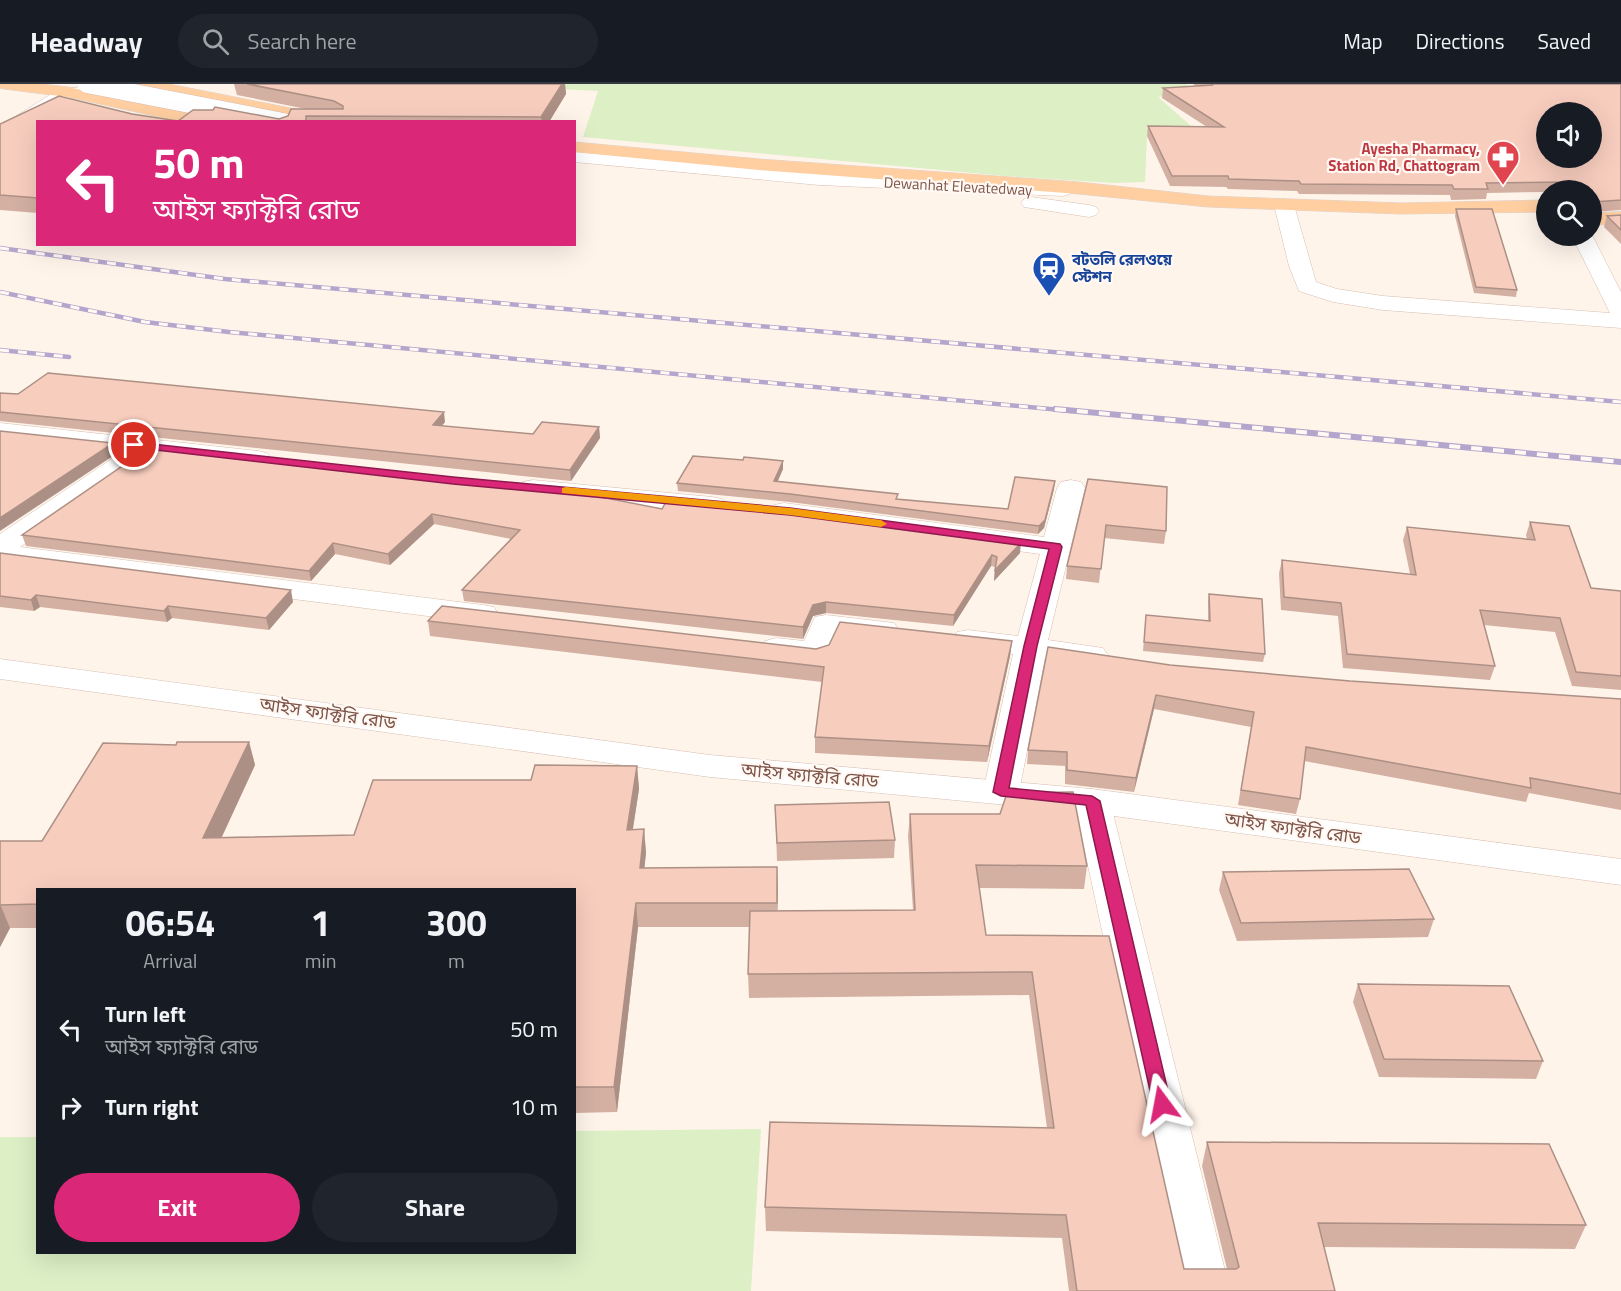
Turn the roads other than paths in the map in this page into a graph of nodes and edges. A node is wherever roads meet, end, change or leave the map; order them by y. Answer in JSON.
{"nodes":[{"id":1,"x":4,"y":84,"type":"edge"},
{"id":2,"x":87,"y":84,"type":"edge"},
{"id":3,"x":131,"y":84,"type":"edge"},
{"id":4,"x":146,"y":84,"type":"edge"},
{"id":5,"x":68,"y":92,"type":"junction"},
{"id":6,"x":18,"y":120,"type":"edge"},
{"id":7,"x":199,"y":120,"type":"edge"},
{"id":8,"x":273,"y":120,"type":"edge"},
{"id":9,"x":322,"y":120,"type":"edge"},
{"id":10,"x":576,"y":147,"type":"edge"},
{"id":11,"x":576,"y":157,"type":"edge"},
{"id":12,"x":576,"y":168,"type":"edge"},
{"id":13,"x":812,"y":178,"type":"junction"},
{"id":14,"x":1104,"y":191,"type":"junction"},
{"id":15,"x":1621,"y":204,"type":"edge"},
{"id":16,"x":1602,"y":205,"type":"edge"},
{"id":17,"x":1536,"y":206,"type":"edge"},
{"id":18,"x":1089,"y":211,"type":"junction"},
{"id":19,"x":1112,"y":212,"type":"dead end"},
{"id":20,"x":1287,"y":213,"type":"junction"},
{"id":21,"x":1136,"y":214,"type":"dead end"},
{"id":22,"x":1621,"y":218,"type":"edge"},
{"id":23,"x":1602,"y":219,"type":"edge"},
{"id":24,"x":1536,"y":220,"type":"edge"},
{"id":25,"x":1587,"y":246,"type":"edge"},
{"id":26,"x":1621,"y":314,"type":"edge"},
{"id":27,"x":1621,"y":321,"type":"edge"},
{"id":28,"x":0,"y":431,"type":"edge"},
{"id":29,"x":147,"y":447,"type":"junction"},
{"id":30,"x":288,"y":462,"type":"edge"},
{"id":31,"x":511,"y":486,"type":"edge"},
{"id":32,"x":1071,"y":488,"type":"dead end"},
{"id":33,"x":0,"y":547,"type":"edge"},
{"id":34,"x":1056,"y":547,"type":"junction"},
{"id":35,"x":0,"y":553,"type":"edge"},
{"id":36,"x":508,"y":617,"type":"edge"},
{"id":37,"x":745,"y":644,"type":"edge"},
{"id":38,"x":1031,"y":646,"type":"junction"},
{"id":39,"x":1122,"y":660,"type":"edge"},
{"id":40,"x":0,"y":669,"type":"edge"},
{"id":41,"x":1001,"y":792,"type":"junction"},
{"id":42,"x":1092,"y":801,"type":"junction"},
{"id":43,"x":1621,"y":872,"type":"edge"},
{"id":44,"x":1205,"y":1291,"type":"edge"}],
"edges":[{"from":1,"to":5,"type":"main road"},
{"from":2,"to":8,"type":"street","bridge":true},
{"from":3,"to":5,"type":"street"},
{"from":4,"to":9,"type":"main road"},
{"from":5,"to":6,"type":"street"},
{"from":5,"to":7,"type":"main road"},
{"from":10,"to":14,"type":"main road"},
{"from":11,"to":13,"type":"street","name":"Dewanhat Elevatedway"},
{"from":12,"to":18,"type":"main road"},
{"from":13,"to":14,"type":"street","name":"Dewanhat Elevatedway"},
{"from":13,"to":18,"type":"street","name":"Dewanhat Elevatedway"},
{"from":14,"to":20,"type":"main road"},
{"from":15,"to":16,"type":"main road"},
{"from":17,"to":20,"type":"main road"},
{"from":18,"to":19,"type":"main road"},
{"from":20,"to":21,"type":"main road"},
{"from":20,"to":24,"type":"main road"},
{"from":20,"to":27,"type":"street"},
{"from":22,"to":23,"type":"main road"},
{"from":25,"to":26,"type":"street"},
{"from":28,"to":29,"type":"street"},
{"from":29,"to":30,"type":"street"},
{"from":29,"to":33,"type":"street"},
{"from":31,"to":34,"type":"street"},
{"from":32,"to":34,"type":"street"},
{"from":34,"to":38,"type":"street"},
{"from":35,"to":36,"type":"street"},
{"from":37,"to":38,"type":"street"},
{"from":38,"to":39,"type":"street"},
{"from":38,"to":41,"type":"street"},
{"from":40,"to":41,"type":"street","name":"আইস ফ্যাক্টরি রোড"},
{"from":41,"to":42,"type":"street","name":"আইস ফ্যাক্টরি রোড"},
{"from":42,"to":43,"type":"street","name":"আইস ফ্যাক্টরি রোড"},
{"from":42,"to":44,"type":"street"}]}
